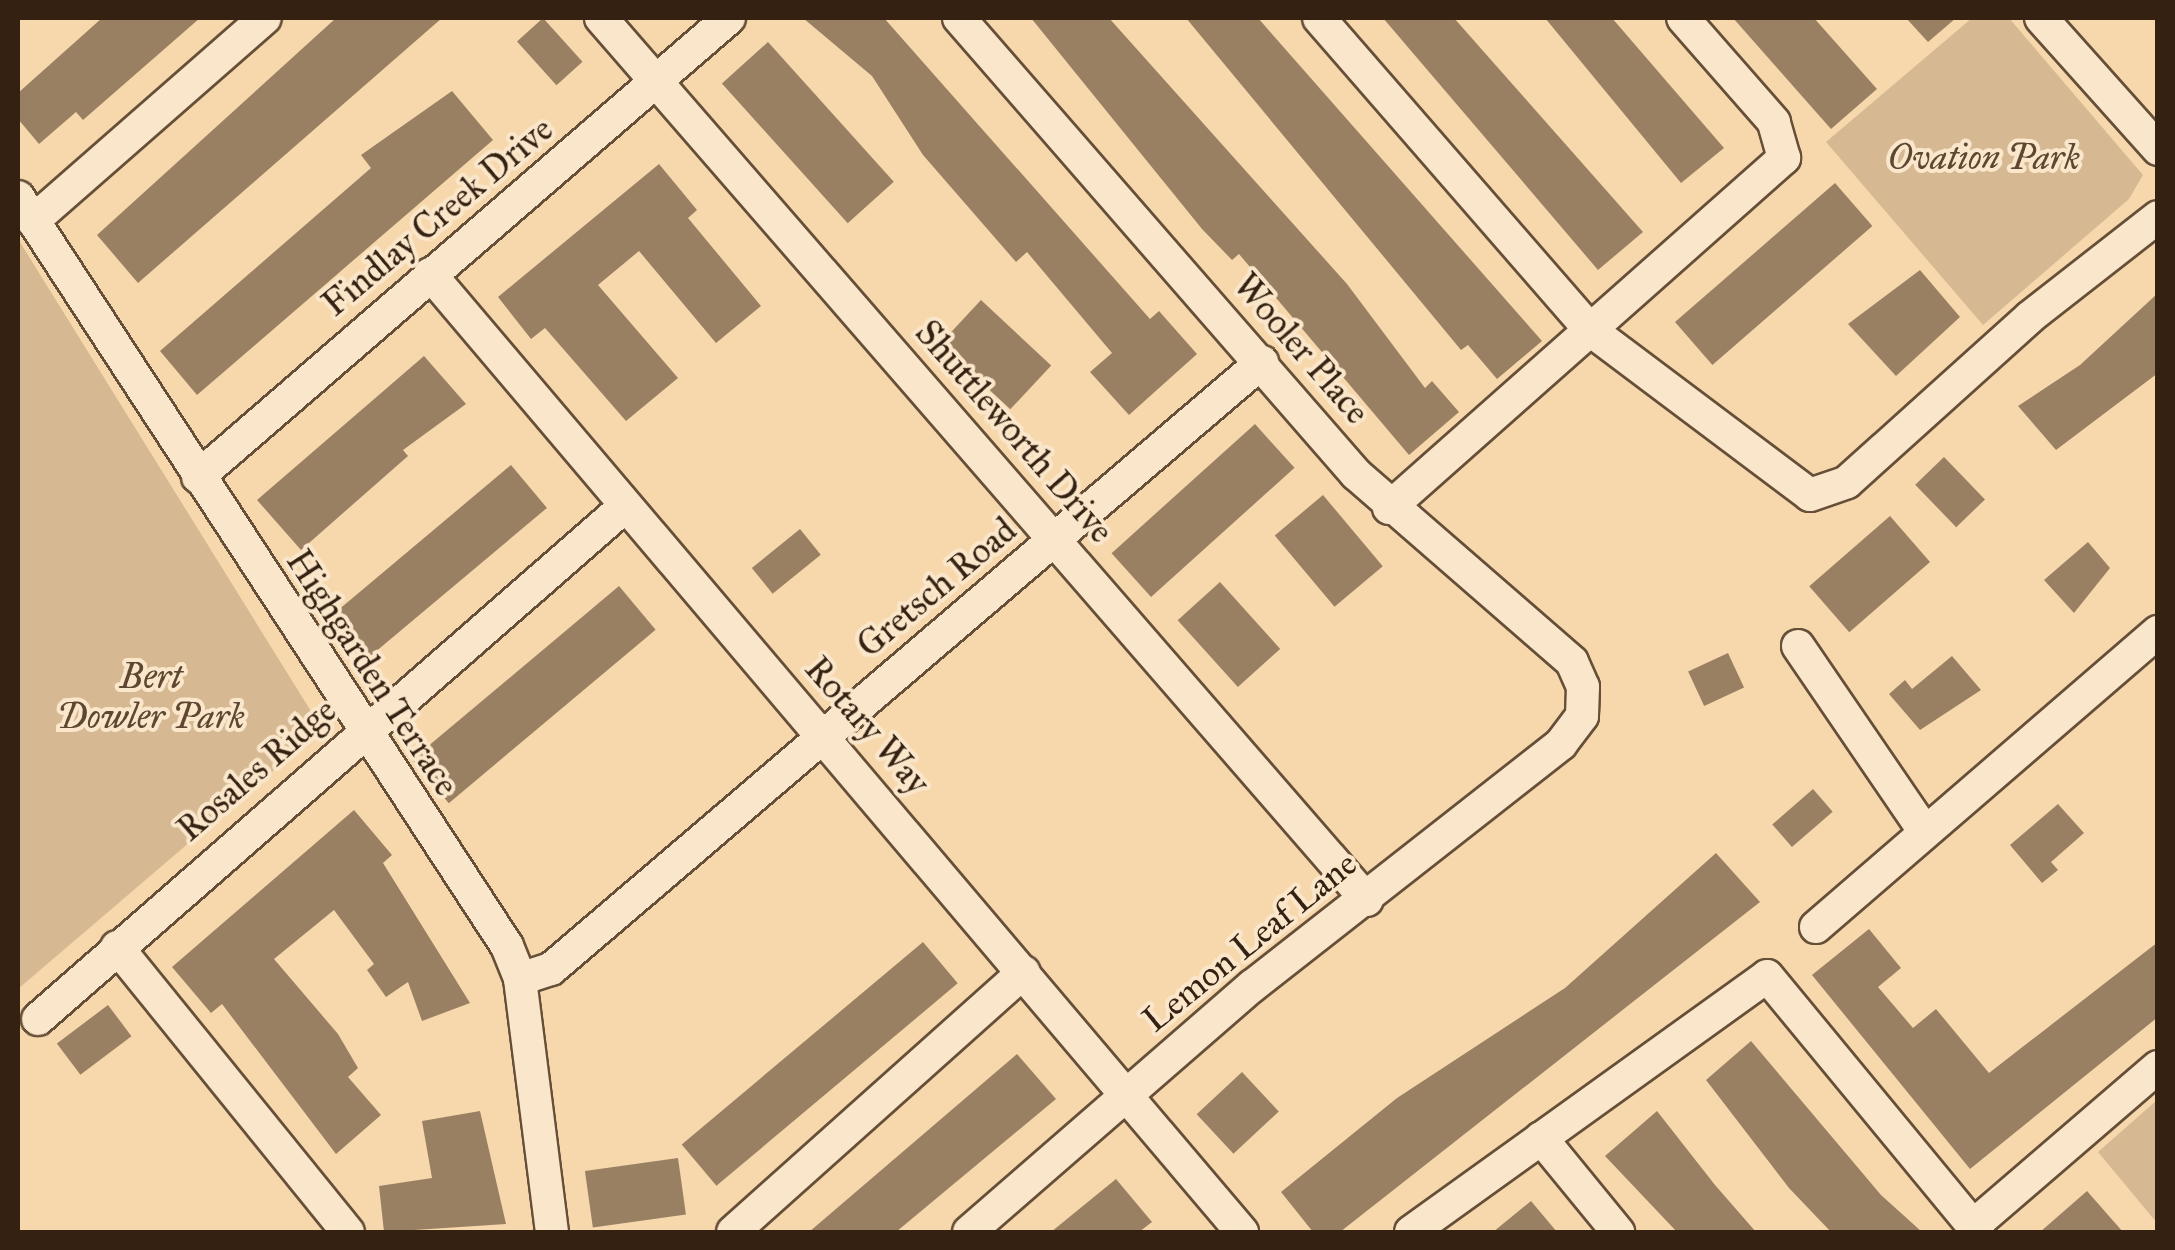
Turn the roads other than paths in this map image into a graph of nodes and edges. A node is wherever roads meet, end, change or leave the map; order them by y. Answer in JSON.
{"nodes":[{"id":1,"x":265,"y":18,"type":"edge"},
{"id":2,"x":600,"y":18,"type":"edge"},
{"id":3,"x":729,"y":18,"type":"edge"},
{"id":4,"x":959,"y":18,"type":"edge"},
{"id":5,"x":1319,"y":18,"type":"edge"},
{"id":6,"x":1683,"y":18,"type":"edge"},
{"id":7,"x":2041,"y":18,"type":"edge"},
{"id":8,"x":657,"y":84,"type":"junction"},
{"id":9,"x":2158,"y":149,"type":"edge"},
{"id":10,"x":25,"y":209,"type":"edge"},
{"id":11,"x":2158,"y":217,"type":"edge"},
{"id":12,"x":430,"y":274,"type":"junction"},
{"id":13,"x":1589,"y":329,"type":"junction"},
{"id":14,"x":1262,"y":362,"type":"junction"},
{"id":15,"x":198,"y":477,"type":"junction"},
{"id":16,"x":624,"y":507,"type":"junction"},
{"id":17,"x":1389,"y":508,"type":"junction"},
{"id":18,"x":1055,"y":540,"type":"junction"},
{"id":19,"x":2158,"y":632,"type":"edge"},
{"id":20,"x":1798,"y":646,"type":"dead end"},
{"id":21,"x":1582,"y":716,"type":"joint"},
{"id":22,"x":360,"y":732,"type":"junction"},
{"id":23,"x":823,"y":736,"type":"junction"},
{"id":24,"x":1924,"y":831,"type":"junction"},
{"id":25,"x":1368,"y":900,"type":"junction"},
{"id":26,"x":1816,"y":926,"type":"dead end"},
{"id":27,"x":118,"y":947,"type":"junction"},
{"id":28,"x":1024,"y":972,"type":"junction"},
{"id":29,"x":520,"y":979,"type":"junction"},
{"id":30,"x":38,"y":1019,"type":"dead end"},
{"id":31,"x":2158,"y":1066,"type":"edge"},
{"id":32,"x":1128,"y":1093,"type":"junction"},
{"id":33,"x":1542,"y":1138,"type":"junction"},
{"id":34,"x":1975,"y":1229,"type":"edge"},
{"id":35,"x":348,"y":1232,"type":"edge"},
{"id":36,"x":552,"y":1232,"type":"edge"},
{"id":37,"x":732,"y":1232,"type":"edge"},
{"id":38,"x":969,"y":1232,"type":"edge"},
{"id":39,"x":1242,"y":1232,"type":"edge"},
{"id":40,"x":1410,"y":1232,"type":"edge"},
{"id":41,"x":1618,"y":1232,"type":"edge"}],
"edges":[{"from":1,"to":10,"type":"street"},
{"from":2,"to":8,"type":"street","name":"Shuttleworth Drive"},
{"from":3,"to":8,"type":"street","name":"Findlay Creek Drive"},
{"from":4,"to":14,"type":"street","name":"Wooler Place"},
{"from":5,"to":13,"type":"street"},
{"from":6,"to":13,"type":"street"},
{"from":7,"to":9,"type":"street"},
{"from":8,"to":12,"type":"street","name":"Findlay Creek Drive"},
{"from":8,"to":18,"type":"street","name":"Shuttleworth Drive"},
{"from":10,"to":15,"type":"street","name":"Highgarden Terrace"},
{"from":11,"to":13,"type":"street"},
{"from":12,"to":15,"type":"street","name":"Findlay Creek Drive"},
{"from":12,"to":16,"type":"street","name":"Rotary Way"},
{"from":13,"to":17,"type":"street"},
{"from":14,"to":17,"type":"street","name":"Wooler Place"},
{"from":14,"to":18,"type":"street","name":"Gretsch Road"},
{"from":15,"to":22,"type":"street","name":"Highgarden Terrace"},
{"from":16,"to":22,"type":"street","name":"Rosales Ridge"},
{"from":16,"to":23,"type":"street","name":"Rotary Way"},
{"from":17,"to":21,"type":"street","name":"Wooler Place"},
{"from":18,"to":23,"type":"street","name":"Gretsch Road"},
{"from":18,"to":25,"type":"street","name":"Shuttleworth Drive"},
{"from":19,"to":24,"type":"street"},
{"from":20,"to":24,"type":"street"},
{"from":21,"to":25,"type":"street","name":"Lemon Leaf Lane"},
{"from":22,"to":27,"type":"street","name":"Rosales Ridge"},
{"from":22,"to":29,"type":"street","name":"Highgarden Terrace"},
{"from":23,"to":28,"type":"street","name":"Rotary Way"},
{"from":23,"to":29,"type":"street","name":"Gretsch Road"},
{"from":24,"to":26,"type":"street"},
{"from":25,"to":32,"type":"street","name":"Lemon Leaf Lane"},
{"from":27,"to":30,"type":"street","name":"Rosales Ridge"},
{"from":27,"to":35,"type":"street"},
{"from":28,"to":32,"type":"street","name":"Rotary Way"},
{"from":28,"to":37,"type":"street"},
{"from":29,"to":36,"type":"street","name":"Highgarden Terrace"},
{"from":31,"to":34,"type":"street"},
{"from":32,"to":38,"type":"street","name":"Lemon Leaf Lane"},
{"from":32,"to":39,"type":"street","name":"Rotary Way"},
{"from":33,"to":34,"type":"street"},
{"from":33,"to":40,"type":"street"},
{"from":33,"to":41,"type":"street"}]}
